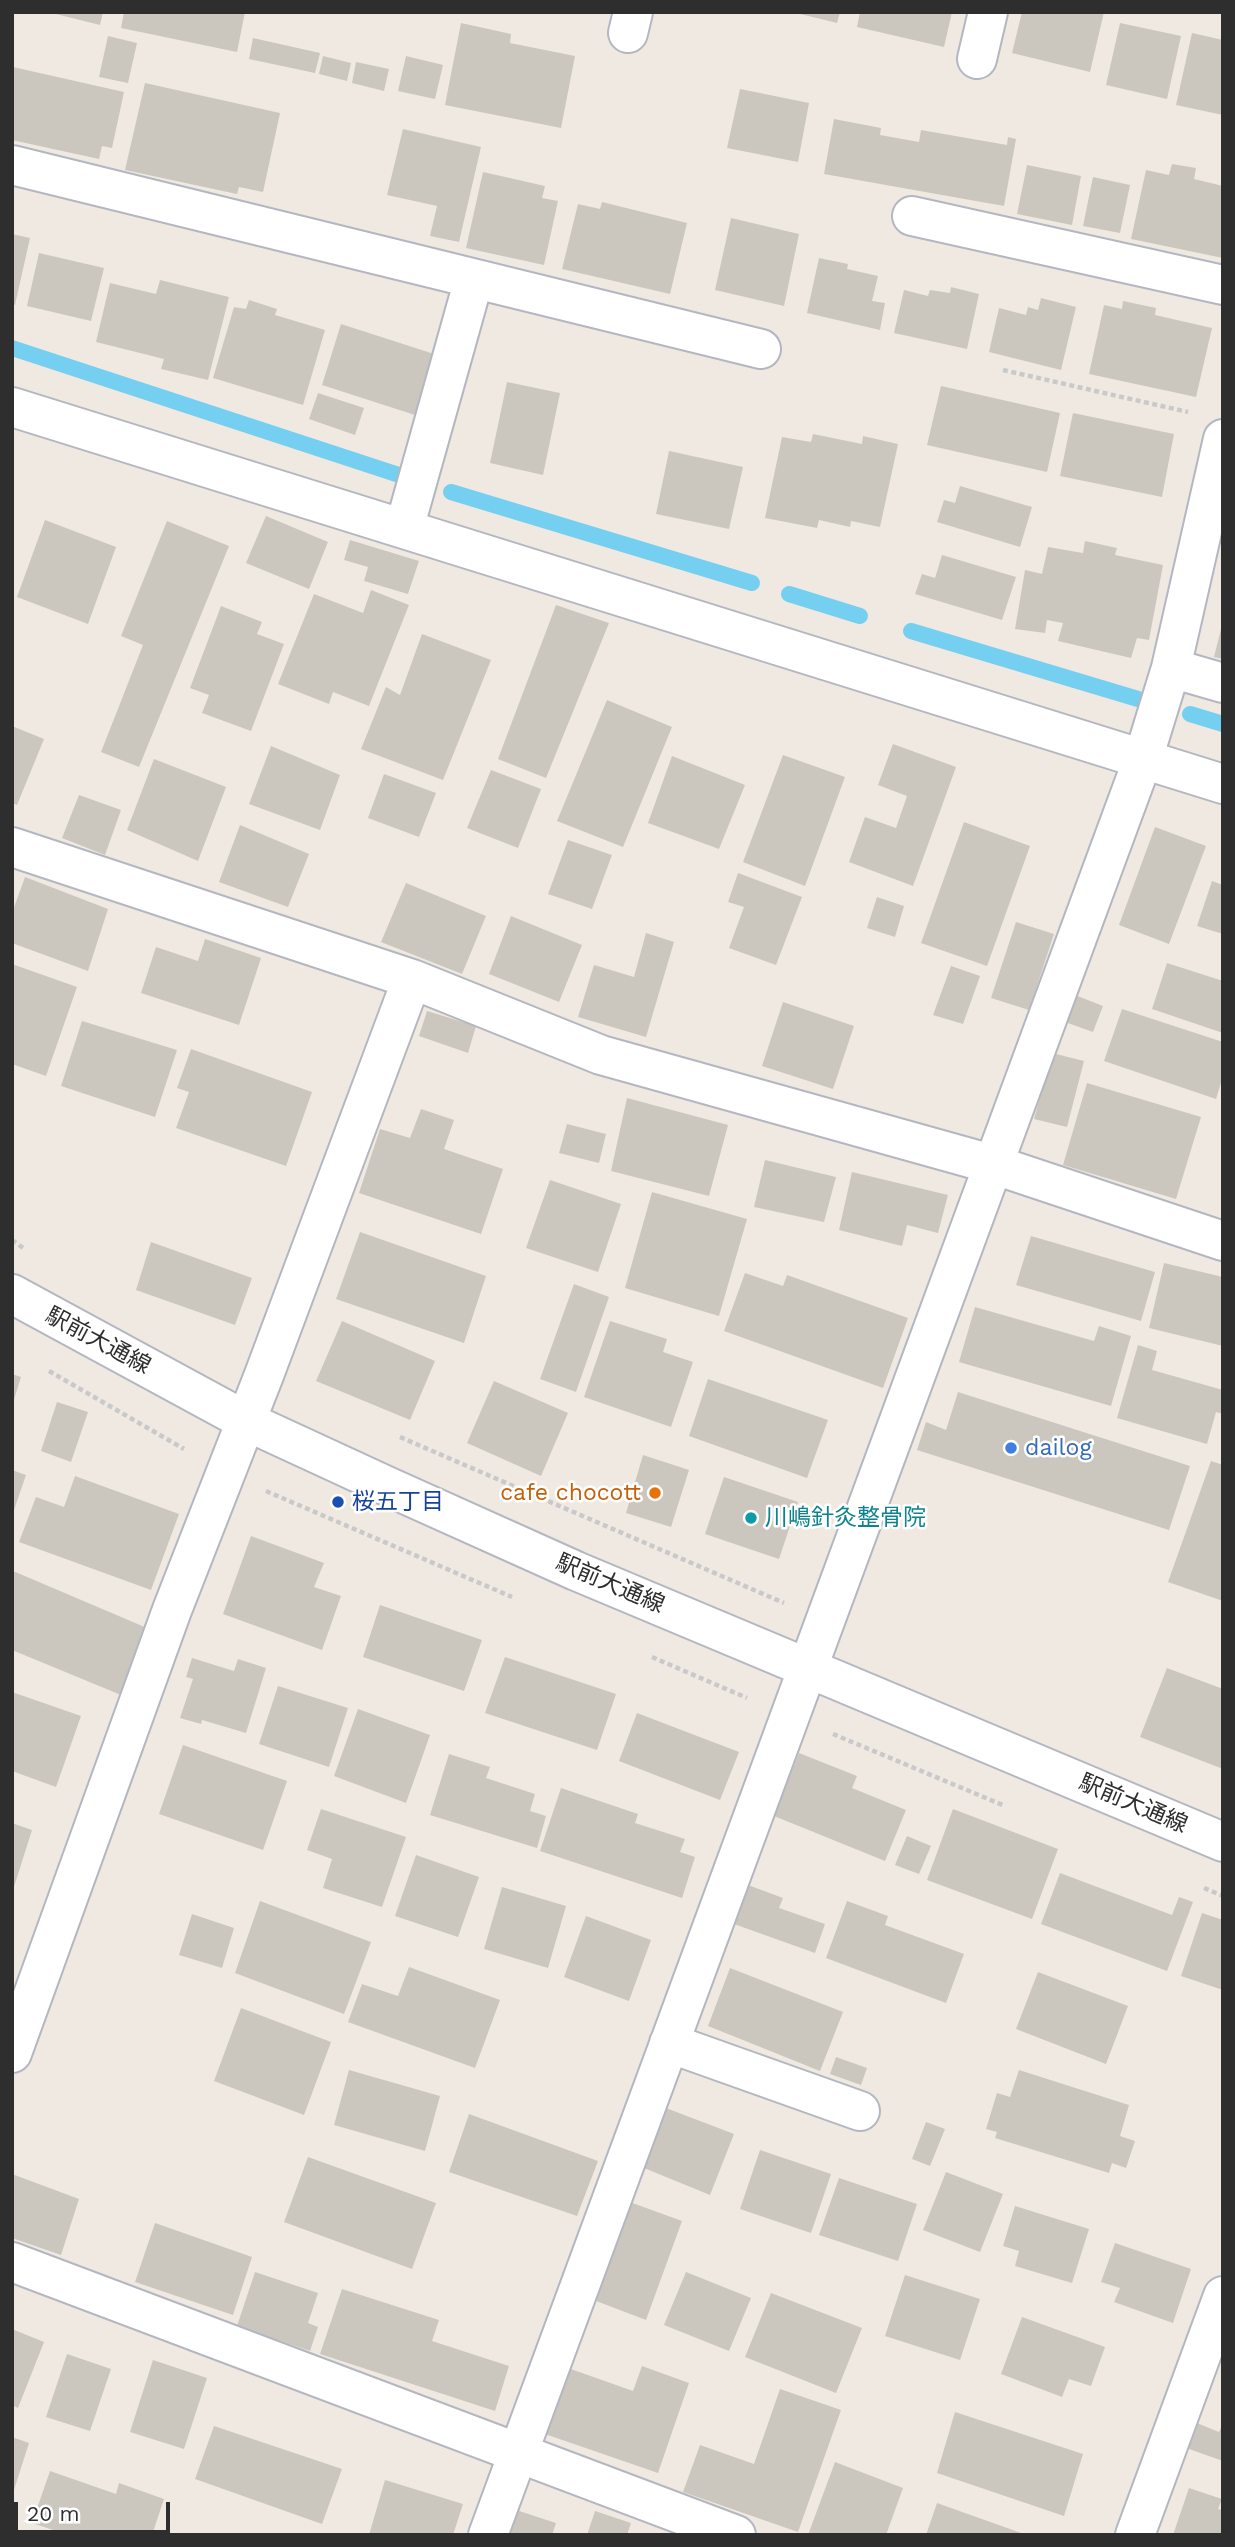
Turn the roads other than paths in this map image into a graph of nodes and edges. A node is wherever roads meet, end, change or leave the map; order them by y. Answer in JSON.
{"nodes":[{"id":1,"x":988,"y":12,"type":"edge"},
{"id":2,"x":977,"y":59,"type":"dead end"},
{"id":3,"x":12,"y":165,"type":"edge"},
{"id":4,"x":912,"y":216,"type":"dead end"},
{"id":5,"x":474,"y":279,"type":"junction"},
{"id":6,"x":1223,"y":285,"type":"edge"},
{"id":7,"x":761,"y":349,"type":"dead end"},
{"id":8,"x":12,"y":407,"type":"edge"},
{"id":9,"x":1210,"y":426,"type":"edge"},
{"id":10,"x":404,"y":529,"type":"junction"},
{"id":11,"x":1171,"y":668,"type":"junction"},
{"id":12,"x":1223,"y":683,"type":"edge"},
{"id":13,"x":1143,"y":759,"type":"junction"},
{"id":14,"x":1223,"y":784,"type":"edge"},
{"id":15,"x":12,"y":848,"type":"edge"},
{"id":16,"x":412,"y":979,"type":"junction"},
{"id":17,"x":995,"y":1165,"type":"junction"},
{"id":18,"x":1223,"y":1241,"type":"edge"},
{"id":19,"x":12,"y":1294,"type":"edge"},
{"id":20,"x":246,"y":1421,"type":"junction"},
{"id":21,"x":807,"y":1666,"type":"junction"},
{"id":22,"x":1223,"y":1842,"type":"edge"},
{"id":23,"x":669,"y":2043,"type":"junction"},
{"id":24,"x":12,"y":2053,"type":"edge"},
{"id":25,"x":860,"y":2111,"type":"dead end"},
{"id":26,"x":12,"y":2262,"type":"edge"},
{"id":27,"x":1223,"y":2296,"type":"edge"},
{"id":28,"x":520,"y":2453,"type":"junction"},
{"id":29,"x":488,"y":2535,"type":"edge"},
{"id":30,"x":736,"y":2535,"type":"edge"},
{"id":31,"x":1135,"y":2535,"type":"edge"}],
"edges":[{"from":1,"to":2,"type":"street"},
{"from":3,"to":5,"type":"street"},
{"from":4,"to":6,"type":"street"},
{"from":5,"to":7,"type":"street"},
{"from":5,"to":10,"type":"street"},
{"from":8,"to":10,"type":"street"},
{"from":9,"to":11,"type":"street"},
{"from":10,"to":13,"type":"street"},
{"from":11,"to":12,"type":"street"},
{"from":11,"to":13,"type":"street"},
{"from":13,"to":14,"type":"street"},
{"from":13,"to":17,"type":"street"},
{"from":15,"to":16,"type":"street"},
{"from":16,"to":17,"type":"street"},
{"from":16,"to":20,"type":"street"},
{"from":17,"to":18,"type":"street"},
{"from":17,"to":21,"type":"street"},
{"from":19,"to":20,"type":"street","name":"駅前大通線"},
{"from":20,"to":21,"type":"street","name":"駅前大通線"},
{"from":20,"to":24,"type":"street"},
{"from":21,"to":22,"type":"street","name":"駅前大通線"},
{"from":21,"to":23,"type":"street"},
{"from":23,"to":25,"type":"street"},
{"from":23,"to":28,"type":"street"},
{"from":26,"to":28,"type":"street"},
{"from":27,"to":31,"type":"street"},
{"from":28,"to":29,"type":"street"},
{"from":28,"to":30,"type":"street"}]}
